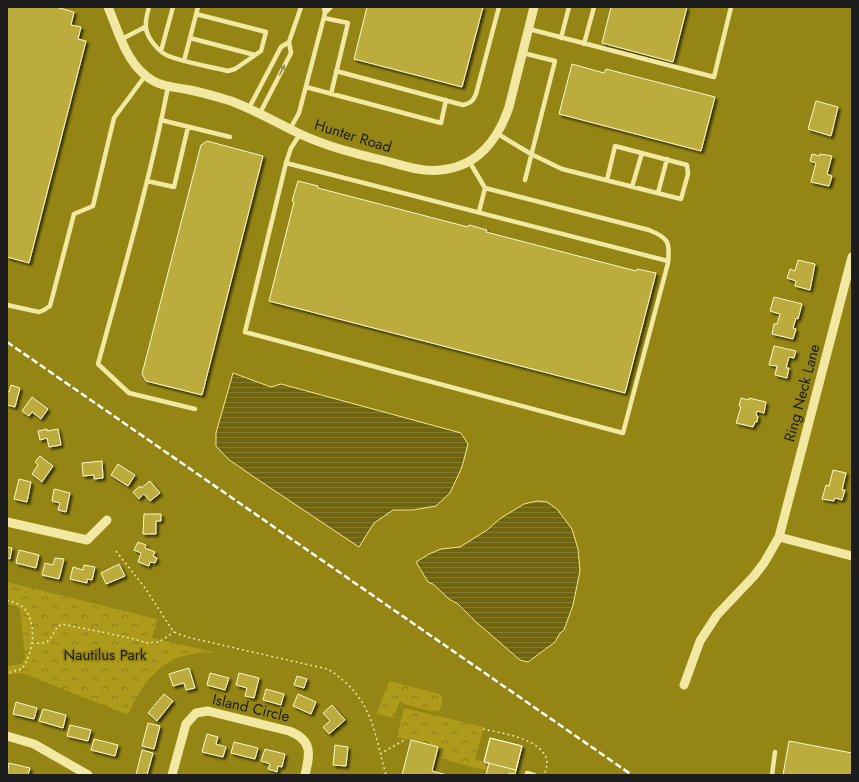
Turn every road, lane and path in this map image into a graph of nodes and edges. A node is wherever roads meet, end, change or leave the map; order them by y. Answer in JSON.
{"nodes":[{"id":1,"x":108,"y":7,"type":"edge"},
{"id":2,"x":149,"y":7,"type":"edge"},
{"id":3,"x":173,"y":7,"type":"edge"},
{"id":4,"x":198,"y":7,"type":"edge"},
{"id":5,"x":301,"y":7,"type":"edge"},
{"id":6,"x":324,"y":7,"type":"edge"},
{"id":7,"x":331,"y":7,"type":"edge"},
{"id":8,"x":499,"y":7,"type":"edge"},
{"id":9,"x":534,"y":7,"type":"edge"},
{"id":10,"x":569,"y":7,"type":"edge"},
{"id":11,"x":594,"y":7,"type":"edge"},
{"id":12,"x":731,"y":7,"type":"edge"},
{"id":13,"x":196,"y":14,"type":"junction"},
{"id":14,"x":325,"y":15,"type":"junction"},
{"id":15,"x":145,"y":27,"type":"junction"},
{"id":16,"x":529,"y":29,"type":"junction"},
{"id":17,"x":190,"y":38,"type":"junction"},
{"id":18,"x":561,"y":38,"type":"junction"},
{"id":19,"x":122,"y":39,"type":"junction"},
{"id":20,"x":289,"y":42,"type":"junction"},
{"id":21,"x":584,"y":44,"type":"junction"},
{"id":22,"x":161,"y":52,"type":"junction"},
{"id":23,"x":523,"y":53,"type":"junction"},
{"id":24,"x":255,"y":55,"type":"junction"},
{"id":25,"x":184,"y":60,"type":"junction"},
{"id":26,"x":336,"y":71,"type":"junction"},
{"id":27,"x":145,"y":76,"type":"junction"},
{"id":28,"x":168,"y":86,"type":"junction"},
{"id":29,"x":306,"y":87,"type":"junction"},
{"id":30,"x":330,"y":94,"type":"junction"},
{"id":31,"x":446,"y":100,"type":"junction"},
{"id":32,"x":249,"y":108,"type":"junction"},
{"id":33,"x":260,"y":113,"type":"junction"},
{"id":34,"x":161,"y":120,"type":"junction"},
{"id":35,"x":188,"y":127,"type":"junction"},
{"id":36,"x":290,"y":129,"type":"junction"},
{"id":37,"x":300,"y":134,"type":"junction"},
{"id":38,"x":498,"y":134,"type":"junction"},
{"id":39,"x":230,"y":136,"type":"dead end"},
{"id":40,"x":642,"y":153,"type":"junction"},
{"id":41,"x":531,"y":154,"type":"junction"},
{"id":42,"x":667,"y":159,"type":"junction"},
{"id":43,"x":469,"y":161,"type":"junction"},
{"id":44,"x":286,"y":162,"type":"junction"},
{"id":45,"x":525,"y":180,"type":"dead end"},
{"id":46,"x":607,"y":180,"type":"junction"},
{"id":47,"x":147,"y":181,"type":"junction"},
{"id":48,"x":632,"y":187,"type":"junction"},
{"id":49,"x":485,"y":188,"type":"junction"},
{"id":50,"x":658,"y":193,"type":"junction"},
{"id":51,"x":479,"y":212,"type":"junction"},
{"id":52,"x":852,"y":257,"type":"edge"},
{"id":53,"x":668,"y":261,"type":"junction"},
{"id":54,"x":7,"y":305,"type":"edge"},
{"id":55,"x":195,"y":409,"type":"dead end"},
{"id":56,"x":107,"y":520,"type":"dead end"},
{"id":57,"x":7,"y":522,"type":"edge"},
{"id":58,"x":780,"y":537,"type":"junction"},
{"id":59,"x":116,"y":551,"type":"dead end"},
{"id":60,"x":852,"y":556,"type":"edge"},
{"id":61,"x":7,"y":600,"type":"edge"},
{"id":62,"x":175,"y":632,"type":"junction"},
{"id":63,"x":32,"y":643,"type":"junction"},
{"id":64,"x":7,"y":672,"type":"edge"},
{"id":65,"x":684,"y":685,"type":"dead end"},
{"id":66,"x":483,"y":728,"type":"dead end"},
{"id":67,"x":7,"y":736,"type":"edge"},
{"id":68,"x":406,"y":739,"type":"dead end"},
{"id":69,"x":775,"y":752,"type":"dead end"},
{"id":70,"x":380,"y":754,"type":"junction"},
{"id":71,"x":88,"y":775,"type":"edge"},
{"id":72,"x":172,"y":775,"type":"edge"},
{"id":73,"x":305,"y":775,"type":"edge"},
{"id":74,"x":386,"y":775,"type":"edge"},
{"id":75,"x":527,"y":775,"type":"edge"},
{"id":76,"x":534,"y":775,"type":"edge"},
{"id":77,"x":544,"y":775,"type":"edge"},
{"id":78,"x":772,"y":775,"type":"edge"}],
"edges":[{"from":1,"to":19,"type":"street","name":"Hunter Road"},
{"from":2,"to":15,"type":"lane"},
{"from":3,"to":22,"type":"lane"},
{"from":4,"to":13,"type":"lane"},
{"from":5,"to":20,"type":"lane"},
{"from":6,"to":14,"type":"lane"},
{"from":7,"to":14,"type":"lane"},
{"from":8,"to":31,"type":"lane"},
{"from":9,"to":16,"type":"street","name":"Hunter Road"},
{"from":10,"to":18,"type":"lane"},
{"from":11,"to":21,"type":"lane"},
{"from":12,"to":21,"type":"lane"},
{"from":13,"to":17,"type":"lane"},
{"from":13,"to":24,"type":"lane"},
{"from":14,"to":26,"type":"lane"},
{"from":14,"to":29,"type":"lane"},
{"from":15,"to":19,"type":"lane"},
{"from":15,"to":22,"type":"lane"},
{"from":16,"to":18,"type":"lane"},
{"from":16,"to":23,"type":"street","name":"Hunter Road"},
{"from":17,"to":24,"type":"lane"},
{"from":17,"to":25,"type":"lane"},
{"from":18,"to":21,"type":"lane"},
{"from":19,"to":27,"type":"street","name":"Hunter Road"},
{"from":20,"to":32,"type":"lane"},
{"from":33,"to":20,"type":"lane","one_way":true},
{"from":22,"to":25,"type":"lane"},
{"from":23,"to":38,"type":"street","name":"Hunter Road"},
{"from":23,"to":41,"type":"lane"},
{"from":24,"to":25,"type":"lane"},
{"from":26,"to":30,"type":"lane"},
{"from":26,"to":31,"type":"lane"},
{"from":27,"to":28,"type":"street","name":"Hunter Road"},
{"from":27,"to":54,"type":"lane"},
{"from":28,"to":32,"type":"street","name":"Hunter Road"},
{"from":28,"to":34,"type":"lane"},
{"from":29,"to":30,"type":"lane"},
{"from":29,"to":36,"type":"lane"},
{"from":30,"to":31,"type":"lane"},
{"from":32,"to":33,"type":"street","name":"Hunter Road"},
{"from":33,"to":36,"type":"street","name":"Hunter Road"},
{"from":34,"to":35,"type":"lane"},
{"from":34,"to":47,"type":"lane"},
{"from":35,"to":39,"type":"lane"},
{"from":35,"to":47,"type":"lane"},
{"from":36,"to":37,"type":"street","name":"Hunter Road"},
{"from":37,"to":43,"type":"street","name":"Hunter Road"},
{"from":37,"to":44,"type":"lane"},
{"from":38,"to":41,"type":"lane"},
{"from":38,"to":43,"type":"street","name":"Hunter Road"},
{"from":40,"to":42,"type":"lane"},
{"from":40,"to":46,"type":"lane"},
{"from":40,"to":48,"type":"lane"},
{"from":41,"to":45,"type":"lane"},
{"from":41,"to":46,"type":"lane"},
{"from":42,"to":50,"type":"lane"},
{"from":42,"to":50,"type":"lane"},
{"from":43,"to":49,"type":"lane"},
{"from":44,"to":51,"type":"lane"},
{"from":44,"to":53,"type":"lane"},
{"from":46,"to":48,"type":"lane"},
{"from":47,"to":55,"type":"lane"},
{"from":48,"to":50,"type":"lane"},
{"from":49,"to":51,"type":"lane"},
{"from":49,"to":53,"type":"lane"},
{"from":51,"to":53,"type":"lane"},
{"from":52,"to":58,"type":"street","name":"Ring Neck Lane"},
{"from":56,"to":57,"type":"street"},
{"from":58,"to":60,"type":"street"},
{"from":58,"to":65,"type":"street","name":"Ring Neck Lane"},
{"from":59,"to":62,"type":"path"},
{"from":61,"to":63,"type":"path"},
{"from":62,"to":63,"type":"path"},
{"from":62,"to":70,"type":"path"},
{"from":63,"to":64,"type":"path"},
{"from":66,"to":77,"type":"path"},
{"from":67,"to":71,"type":"street"},
{"from":68,"to":70,"type":"path"},
{"from":69,"to":78,"type":"lane"},
{"from":70,"to":74,"type":"path"},
{"from":72,"to":73,"type":"street","name":"Island Circle"},
{"from":75,"to":76,"type":"lane"}]}
